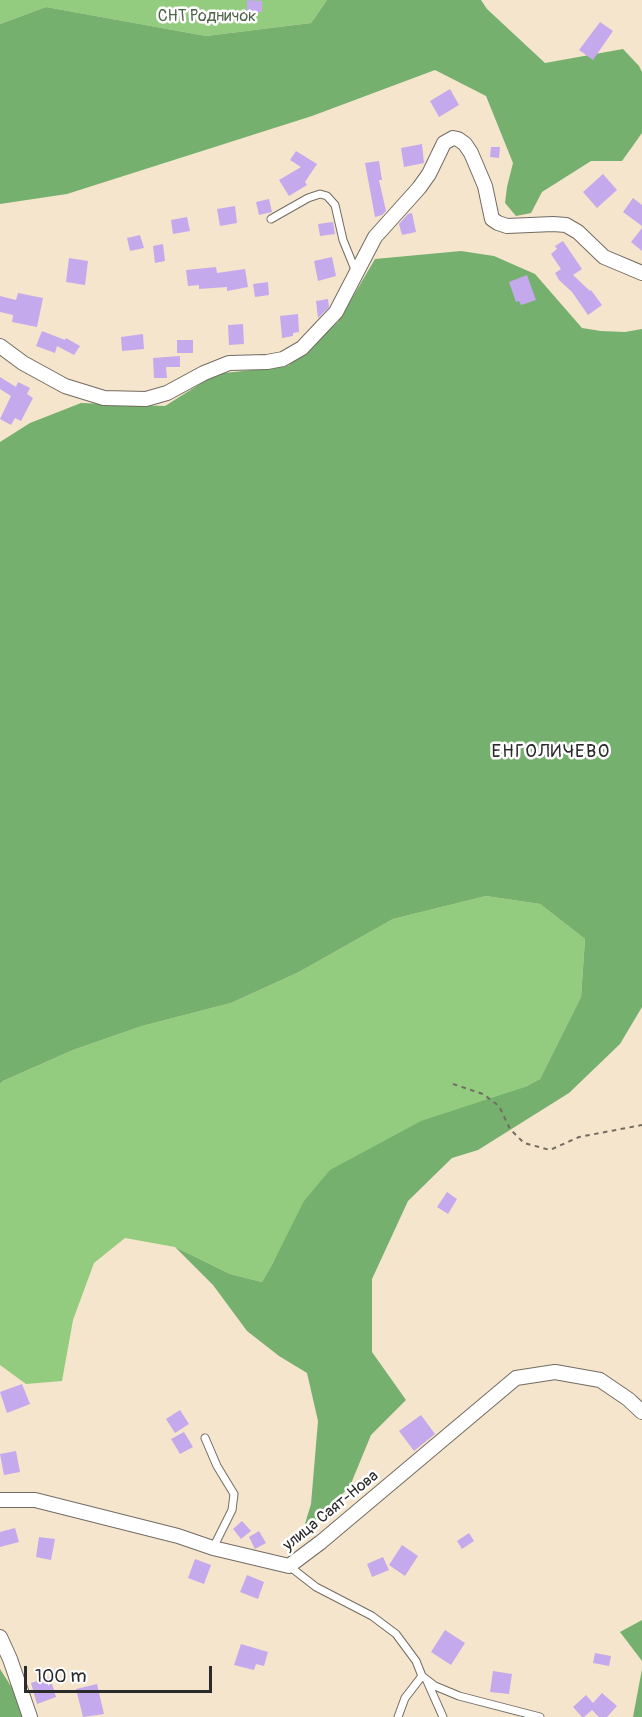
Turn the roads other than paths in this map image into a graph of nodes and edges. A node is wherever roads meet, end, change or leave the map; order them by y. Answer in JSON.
{"nodes":[{"id":1,"x":271,"y":219,"type":"dead end"},
{"id":2,"x":356,"y":272,"type":"junction"},
{"id":3,"x":642,"y":273,"type":"edge"},
{"id":4,"x":0,"y":346,"type":"edge"},
{"id":5,"x":642,"y":1412,"type":"edge"},
{"id":6,"x":205,"y":1438,"type":"dead end"},
{"id":7,"x":0,"y":1500,"type":"edge"},
{"id":8,"x":213,"y":1548,"type":"junction"},
{"id":9,"x":289,"y":1566,"type":"junction"},
{"id":10,"x":0,"y":1637,"type":"edge"},
{"id":11,"x":424,"y":1678,"type":"junction"},
{"id":12,"x":30,"y":1717,"type":"edge"},
{"id":13,"x":398,"y":1717,"type":"edge"},
{"id":14,"x":443,"y":1717,"type":"edge"},
{"id":15,"x":540,"y":1717,"type":"edge"}],
"edges":[{"from":1,"to":2,"type":"lane"},
{"from":2,"to":3,"type":"street"},
{"from":2,"to":4,"type":"street"},
{"from":5,"to":9,"type":"street","name":"улица Саят-Нова"},
{"from":6,"to":8,"type":"lane"},
{"from":7,"to":8,"type":"street","name":"улица Саят-Нова"},
{"from":8,"to":9,"type":"street","name":"улица Саят-Нова"},
{"from":9,"to":11,"type":"lane"},
{"from":10,"to":12,"type":"street"},
{"from":11,"to":13,"type":"lane"},
{"from":11,"to":14,"type":"lane"},
{"from":11,"to":15,"type":"lane"}]}
